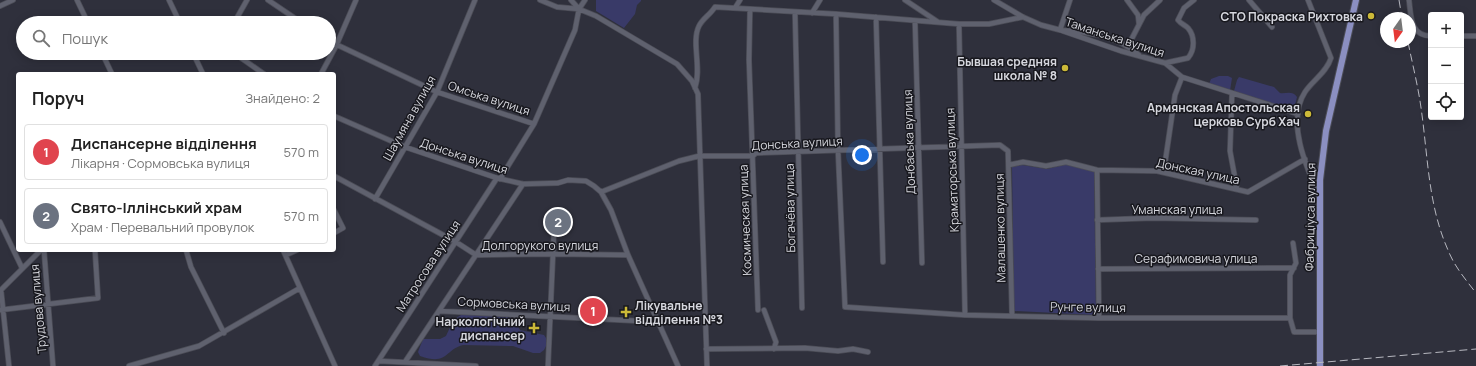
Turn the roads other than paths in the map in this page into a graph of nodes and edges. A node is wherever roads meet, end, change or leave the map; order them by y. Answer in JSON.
{"nodes":[{"id":1,"x":13,"y":0,"type":"edge"},
{"id":2,"x":77,"y":0,"type":"edge"},
{"id":3,"x":169,"y":0,"type":"edge"},
{"id":4,"x":247,"y":0,"type":"edge"},
{"id":5,"x":268,"y":0,"type":"edge"},
{"id":6,"x":356,"y":0,"type":"edge"},
{"id":7,"x":475,"y":0,"type":"edge"},
{"id":8,"x":540,"y":0,"type":"edge"},
{"id":9,"x":571,"y":0,"type":"edge"},
{"id":10,"x":584,"y":0,"type":"edge"},
{"id":11,"x":740,"y":0,"type":"edge"},
{"id":12,"x":820,"y":0,"type":"edge"},
{"id":13,"x":905,"y":0,"type":"edge"},
{"id":14,"x":994,"y":0,"type":"edge"},
{"id":15,"x":1070,"y":0,"type":"edge"},
{"id":16,"x":1127,"y":0,"type":"edge"},
{"id":17,"x":1160,"y":0,"type":"edge"},
{"id":18,"x":1194,"y":0,"type":"edge"},
{"id":19,"x":1250,"y":0,"type":"edge"},
{"id":20,"x":1308,"y":0,"type":"edge"},
{"id":21,"x":1356,"y":0,"type":"edge"},
{"id":22,"x":1409,"y":0,"type":"edge"},
{"id":23,"x":0,"y":6,"type":"edge"},
{"id":24,"x":735,"y":8,"type":"junction"},
{"id":25,"x":578,"y":9,"type":"junction"},
{"id":26,"x":750,"y":9,"type":"junction"},
{"id":27,"x":795,"y":12,"type":"junction"},
{"id":28,"x":812,"y":13,"type":"junction"},
{"id":29,"x":836,"y":14,"type":"junction"},
{"id":30,"x":85,"y":16,"type":"edge"},
{"id":31,"x":177,"y":16,"type":"edge"},
{"id":32,"x":238,"y":16,"type":"edge"},
{"id":33,"x":292,"y":16,"type":"edge"},
{"id":34,"x":876,"y":17,"type":"junction"},
{"id":35,"x":1023,"y":17,"type":"junction"},
{"id":36,"x":915,"y":20,"type":"junction"},
{"id":37,"x":940,"y":22,"type":"junction"},
{"id":38,"x":960,"y":24,"type":"junction"},
{"id":39,"x":1139,"y":24,"type":"junction"},
{"id":40,"x":1272,"y":27,"type":"dead end"},
{"id":41,"x":1060,"y":30,"type":"junction"},
{"id":42,"x":1428,"y":35,"type":"edge"},
{"id":43,"x":1464,"y":36,"type":"edge"},
{"id":44,"x":1476,"y":36,"type":"edge"},
{"id":45,"x":336,"y":46,"type":"joint"},
{"id":46,"x":1128,"y":46,"type":"junction"},
{"id":47,"x":1141,"y":56,"type":"junction"},
{"id":48,"x":105,"y":60,"type":"edge"},
{"id":49,"x":196,"y":60,"type":"edge"},
{"id":50,"x":244,"y":60,"type":"edge"},
{"id":51,"x":328,"y":60,"type":"edge"},
{"id":52,"x":1165,"y":63,"type":"junction"},
{"id":53,"x":111,"y":72,"type":"edge"},
{"id":54,"x":202,"y":72,"type":"edge"},
{"id":55,"x":261,"y":72,"type":"edge"},
{"id":56,"x":321,"y":72,"type":"edge"},
{"id":57,"x":1182,"y":77,"type":"junction"},
{"id":58,"x":695,"y":88,"type":"junction"},
{"id":59,"x":438,"y":92,"type":"junction"},
{"id":60,"x":1232,"y":94,"type":"junction"},
{"id":61,"x":1298,"y":114,"type":"junction"},
{"id":62,"x":336,"y":117,"type":"edge"},
{"id":63,"x":534,"y":124,"type":"junction"},
{"id":64,"x":1000,"y":145,"type":"joint"},
{"id":65,"x":405,"y":147,"type":"junction"},
{"id":66,"x":961,"y":147,"type":"junction"},
{"id":67,"x":919,"y":148,"type":"junction"},
{"id":68,"x":879,"y":149,"type":"junction"},
{"id":69,"x":838,"y":150,"type":"junction"},
{"id":70,"x":798,"y":151,"type":"junction"},
{"id":71,"x":699,"y":156,"type":"junction"},
{"id":72,"x":753,"y":156,"type":"junction"},
{"id":73,"x":1305,"y":159,"type":"junction"},
{"id":74,"x":1009,"y":164,"type":"junction"},
{"id":75,"x":1097,"y":170,"type":"junction"},
{"id":76,"x":1161,"y":172,"type":"junction"},
{"id":77,"x":336,"y":177,"type":"edge"},
{"id":78,"x":499,"y":178,"type":"junction"},
{"id":79,"x":523,"y":184,"type":"junction"},
{"id":80,"x":1237,"y":189,"type":"junction"},
{"id":81,"x":601,"y":192,"type":"junction"},
{"id":82,"x":1319,"y":196,"type":"junction"},
{"id":83,"x":375,"y":199,"type":"junction"},
{"id":84,"x":336,"y":214,"type":"edge"},
{"id":85,"x":1097,"y":220,"type":"junction"},
{"id":86,"x":1256,"y":220,"type":"dead end"},
{"id":87,"x":0,"y":222,"type":"edge"},
{"id":88,"x":554,"y":231,"type":"dead end"},
{"id":89,"x":336,"y":232,"type":"edge"},
{"id":90,"x":456,"y":242,"type":"junction"},
{"id":91,"x":1293,"y":243,"type":"dead end"},
{"id":92,"x":40,"y":252,"type":"edge"},
{"id":93,"x":42,"y":252,"type":"edge"},
{"id":94,"x":95,"y":252,"type":"edge"},
{"id":95,"x":187,"y":252,"type":"edge"},
{"id":96,"x":284,"y":252,"type":"edge"},
{"id":97,"x":293,"y":252,"type":"edge"},
{"id":98,"x":555,"y":254,"type":"junction"},
{"id":99,"x":286,"y":255,"type":"junction"},
{"id":100,"x":476,"y":255,"type":"junction"},
{"id":101,"x":628,"y":255,"type":"junction"},
{"id":102,"x":883,"y":262,"type":"dead end"},
{"id":103,"x":922,"y":263,"type":"dead end"},
{"id":104,"x":22,"y":268,"type":"junction"},
{"id":105,"x":1294,"y":268,"type":"junction"},
{"id":106,"x":1098,"y":269,"type":"junction"},
{"id":107,"x":300,"y":288,"type":"junction"},
{"id":108,"x":49,"y":304,"type":"junction"},
{"id":109,"x":802,"y":308,"type":"dead end"},
{"id":110,"x":1,"y":310,"type":"edge"},
{"id":111,"x":758,"y":310,"type":"dead end"},
{"id":112,"x":764,"y":310,"type":"dead end"},
{"id":113,"x":439,"y":311,"type":"junction"},
{"id":114,"x":965,"y":315,"type":"junction"},
{"id":115,"x":1012,"y":315,"type":"junction"},
{"id":116,"x":552,"y":316,"type":"junction"},
{"id":117,"x":1099,"y":318,"type":"junction"},
{"id":118,"x":1290,"y":318,"type":"junction"},
{"id":119,"x":660,"y":322,"type":"junction"},
{"id":120,"x":1320,"y":332,"type":"junction"},
{"id":121,"x":224,"y":333,"type":"junction"},
{"id":122,"x":706,"y":349,"type":"junction"},
{"id":123,"x":774,"y":349,"type":"junction"},
{"id":124,"x":868,"y":352,"type":"dead end"},
{"id":125,"x":379,"y":361,"type":"junction"},
{"id":126,"x":405,"y":362,"type":"junction"},
{"id":127,"x":9,"y":366,"type":"edge"},
{"id":128,"x":53,"y":366,"type":"edge"},
{"id":129,"x":129,"y":366,"type":"edge"},
{"id":130,"x":336,"y":366,"type":"edge"},
{"id":131,"x":375,"y":366,"type":"edge"},
{"id":132,"x":476,"y":366,"type":"edge"},
{"id":133,"x":548,"y":366,"type":"edge"},
{"id":134,"x":678,"y":366,"type":"edge"},
{"id":135,"x":707,"y":366,"type":"edge"},
{"id":136,"x":1320,"y":366,"type":"edge"}],
"edges":[{"from":1,"to":23,"type":"street"},
{"from":2,"to":30,"type":"street"},
{"from":3,"to":31,"type":"street"},
{"from":4,"to":32,"type":"street"},
{"from":5,"to":33,"type":"street"},
{"from":6,"to":45,"type":"street"},
{"from":7,"to":59,"type":"street","name":"Шаумяна вулиця"},
{"from":8,"to":25,"type":"street"},
{"from":9,"to":25,"type":"street"},
{"from":10,"to":25,"type":"street","name":"Матросова вулиця"},
{"from":11,"to":24,"type":"street"},
{"from":12,"to":28,"type":"street"},
{"from":13,"to":37,"type":"street"},
{"from":14,"to":35,"type":"street","name":"Таманська вулиця"},
{"from":15,"to":41,"type":"street"},
{"from":16,"to":39,"type":"street"},
{"from":17,"to":39,"type":"street"},
{"from":18,"to":52,"type":"street"},
{"from":19,"to":40,"type":"street"},
{"from":20,"to":61,"type":"street"},
{"from":21,"to":82,"type":"main road","name":"Фабриціуса вулиця"},
{"from":22,"to":42,"type":"street"},
{"from":24,"to":26,"type":"street"},
{"from":24,"to":58,"type":"street"},
{"from":25,"to":58,"type":"street"},
{"from":25,"to":63,"type":"street","name":"Матросова вулиця"},
{"from":26,"to":27,"type":"street"},
{"from":26,"to":72,"type":"street","name":"Космическая улица"},
{"from":27,"to":28,"type":"street"},
{"from":27,"to":70,"type":"street","name":"Богачёва улица"},
{"from":28,"to":29,"type":"street"},
{"from":29,"to":34,"type":"street"},
{"from":29,"to":69,"type":"street"},
{"from":34,"to":36,"type":"street"},
{"from":34,"to":68,"type":"street"},
{"from":35,"to":38,"type":"street"},
{"from":35,"to":41,"type":"street","name":"Таманська вулиця"},
{"from":36,"to":37,"type":"street"},
{"from":36,"to":67,"type":"street","name":"Донбаська вулиця"},
{"from":37,"to":38,"type":"street"},
{"from":38,"to":66,"type":"street","name":"Краматорська вулиця"},
{"from":39,"to":46,"type":"street"},
{"from":41,"to":46,"type":"street"},
{"from":41,"to":47,"type":"street","name":"Таманська вулиця"},
{"from":43,"to":44,"type":"street"},
{"from":45,"to":59,"type":"street","name":"Омська вулиця"},
{"from":46,"to":47,"type":"street"},
{"from":47,"to":52,"type":"street","name":"Таманська вулиця"},
{"from":48,"to":53,"type":"street"},
{"from":49,"to":54,"type":"street"},
{"from":50,"to":55,"type":"street"},
{"from":51,"to":56,"type":"street"},
{"from":52,"to":57,"type":"street","name":"Таманська вулиця"},
{"from":57,"to":60,"type":"street","name":"Таманська вулиця"},
{"from":57,"to":76,"type":"street"},
{"from":58,"to":71,"type":"street"},
{"from":59,"to":63,"type":"street","name":"Омська вулиця"},
{"from":59,"to":65,"type":"street","name":"Шаумяна вулиця"},
{"from":60,"to":61,"type":"street","name":"Таманська вулиця"},
{"from":60,"to":80,"type":"street"},
{"from":61,"to":73,"type":"street"},
{"from":62,"to":65,"type":"street","name":"Донська вулиця"},
{"from":63,"to":78,"type":"street","name":"Матросова вулиця"},
{"from":64,"to":66,"type":"street","name":"Донська вулиця"},
{"from":64,"to":74,"type":"street","name":"Малашенко вулиця"},
{"from":65,"to":78,"type":"street","name":"Донська вулиця"},
{"from":65,"to":83,"type":"street","name":"Шаумяна вулиця"},
{"from":66,"to":67,"type":"street","name":"Донська вулиця"},
{"from":66,"to":114,"type":"street","name":"Краматорська вулиця"},
{"from":67,"to":68,"type":"street","name":"Донська вулиця"},
{"from":67,"to":103,"type":"street","name":"Донбаська вулиця"},
{"from":68,"to":69,"type":"street","name":"Донська вулиця"},
{"from":68,"to":102,"type":"street"},
{"from":69,"to":70,"type":"street","name":"Донська вулиця"},
{"from":69,"to":114,"type":"street","name":"Рунге вулиця"},
{"from":70,"to":72,"type":"street","name":"Донська вулиця"},
{"from":70,"to":109,"type":"street","name":"Богачёва улица"},
{"from":71,"to":72,"type":"street","name":"Донська вулиця"},
{"from":71,"to":81,"type":"street","name":"Донська вулиця"},
{"from":71,"to":122,"type":"street"},
{"from":72,"to":111,"type":"street","name":"Космическая улица"},
{"from":73,"to":80,"type":"street","name":"Донская улица"},
{"from":73,"to":82,"type":"street"},
{"from":74,"to":75,"type":"street","name":"Донская улица"},
{"from":74,"to":115,"type":"street","name":"Малашенко вулиця"},
{"from":75,"to":76,"type":"street","name":"Донская улица"},
{"from":75,"to":85,"type":"street"},
{"from":76,"to":80,"type":"street","name":"Донская улица"},
{"from":77,"to":83,"type":"street"},
{"from":78,"to":79,"type":"street","name":"Донська вулиця"},
{"from":78,"to":90,"type":"street","name":"Матросова вулиця"},
{"from":79,"to":81,"type":"street","name":"Донська вулиця"},
{"from":79,"to":100,"type":"street"},
{"from":81,"to":101,"type":"street"},
{"from":82,"to":120,"type":"main road","name":"Фабриціуса вулиця"},
{"from":83,"to":90,"type":"street"},
{"from":84,"to":89,"type":"street"},
{"from":85,"to":86,"type":"street","name":"Уманская улица"},
{"from":85,"to":106,"type":"street"},
{"from":87,"to":104,"type":"street"},
{"from":88,"to":98,"type":"street"},
{"from":90,"to":100,"type":"street","name":"Долгорукого вулиця"},
{"from":90,"to":125,"type":"street","name":"Матросова вулиця"},
{"from":91,"to":105,"type":"street"},
{"from":92,"to":104,"type":"street"},
{"from":93,"to":108,"type":"street","name":"Трудова вулиця"},
{"from":94,"to":108,"type":"street"},
{"from":95,"to":121,"type":"street"},
{"from":96,"to":99,"type":"street"},
{"from":97,"to":99,"type":"street"},
{"from":98,"to":100,"type":"street","name":"Долгорукого вулиця"},
{"from":98,"to":101,"type":"street","name":"Долгорукого вулиця"},
{"from":98,"to":116,"type":"street"},
{"from":99,"to":107,"type":"street"},
{"from":100,"to":113,"type":"street"},
{"from":101,"to":119,"type":"street"},
{"from":104,"to":110,"type":"street"},
{"from":105,"to":106,"type":"street","name":"Серафимовича улица"},
{"from":105,"to":118,"type":"street"},
{"from":106,"to":117,"type":"street"},
{"from":107,"to":121,"type":"street"},
{"from":107,"to":130,"type":"street"},
{"from":108,"to":110,"type":"street"},
{"from":108,"to":128,"type":"street","name":"Трудова вулиця"},
{"from":110,"to":127,"type":"street"},
{"from":112,"to":123,"type":"street"},
{"from":113,"to":116,"type":"street","name":"Сормовська вулиця"},
{"from":113,"to":126,"type":"street"},
{"from":114,"to":115,"type":"street","name":"Рунге вулиця"},
{"from":115,"to":117,"type":"street","name":"Рунге вулиця"},
{"from":116,"to":119,"type":"street","name":"Сормовська вулиця"},
{"from":116,"to":133,"type":"street"},
{"from":117,"to":118,"type":"street","name":"Рунге вулиця"},
{"from":118,"to":120,"type":"street"},
{"from":119,"to":134,"type":"street"},
{"from":120,"to":136,"type":"main road","name":"Фабриціуса вулиця"},
{"from":121,"to":129,"type":"street"},
{"from":122,"to":123,"type":"street"},
{"from":122,"to":135,"type":"street"},
{"from":123,"to":124,"type":"street"},
{"from":125,"to":126,"type":"street"},
{"from":125,"to":131,"type":"street","name":"Матросова вулиця"},
{"from":126,"to":132,"type":"street"}]}
